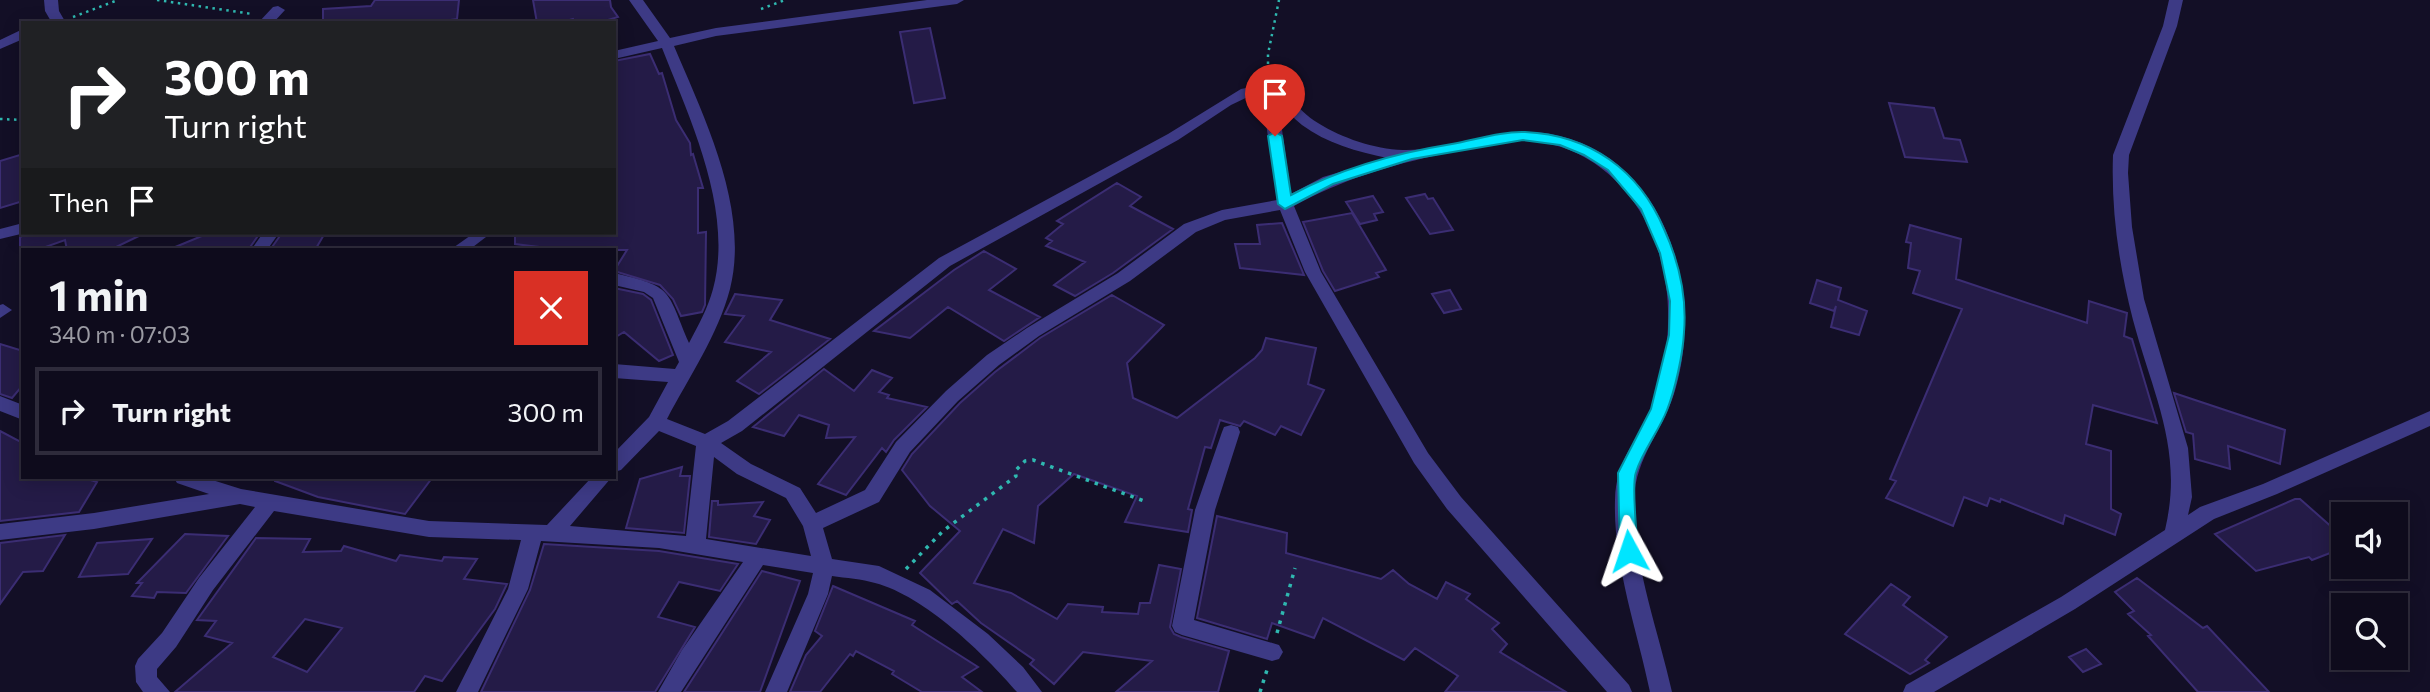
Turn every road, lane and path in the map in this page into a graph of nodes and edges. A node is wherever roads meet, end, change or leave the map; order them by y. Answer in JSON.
{"nodes":[{"id":1,"x":51,"y":0,"type":"edge"},
{"id":2,"x":118,"y":0,"type":"edge"},
{"id":3,"x":157,"y":0,"type":"edge"},
{"id":4,"x":636,"y":0,"type":"edge"},
{"id":5,"x":957,"y":0,"type":"edge"},
{"id":6,"x":1279,"y":0,"type":"edge"},
{"id":7,"x":2176,"y":0,"type":"edge"},
{"id":8,"x":271,"y":17,"type":"edge"},
{"id":9,"x":55,"y":21,"type":"edge"},
{"id":10,"x":21,"y":34,"type":"edge"},
{"id":11,"x":666,"y":42,"type":"junction"},
{"id":12,"x":0,"y":45,"type":"edge"},
{"id":13,"x":616,"y":54,"type":"edge"},
{"id":14,"x":1269,"y":91,"type":"junction"},
{"id":15,"x":0,"y":119,"type":"edge"},
{"id":16,"x":21,"y":120,"type":"edge"},
{"id":17,"x":1410,"y":155,"type":"junction"},
{"id":18,"x":1285,"y":204,"type":"junction"},
{"id":19,"x":21,"y":229,"type":"edge"},
{"id":20,"x":0,"y":234,"type":"edge"},
{"id":21,"x":478,"y":237,"type":"dead end"},
{"id":22,"x":461,"y":248,"type":"edge"},
{"id":23,"x":616,"y":279,"type":"edge"},
{"id":24,"x":684,"y":369,"type":"junction"},
{"id":25,"x":616,"y":370,"type":"edge"},
{"id":26,"x":0,"y":403,"type":"edge"},
{"id":27,"x":21,"y":412,"type":"edge"},
{"id":28,"x":2430,"y":418,"type":"edge"},
{"id":29,"x":656,"y":422,"type":"junction"},
{"id":30,"x":1231,"y":432,"type":"dead end"},
{"id":31,"x":706,"y":442,"type":"junction"},
{"id":32,"x":616,"y":463,"type":"edge"},
{"id":33,"x":192,"y":479,"type":"edge"},
{"id":34,"x":601,"y":479,"type":"edge"},
{"id":35,"x":215,"y":482,"type":"edge"},
{"id":36,"x":240,"y":497,"type":"junction"},
{"id":37,"x":1144,"y":501,"type":"dead end"},
{"id":38,"x":269,"y":503,"type":"junction"},
{"id":39,"x":813,"y":524,"type":"junction"},
{"id":40,"x":0,"y":532,"type":"edge"},
{"id":41,"x":543,"y":532,"type":"junction"},
{"id":42,"x":2174,"y":534,"type":"junction"},
{"id":43,"x":695,"y":545,"type":"junction"},
{"id":44,"x":758,"y":555,"type":"junction"},
{"id":45,"x":824,"y":567,"type":"junction"},
{"id":46,"x":1295,"y":568,"type":"dead end"},
{"id":47,"x":895,"y":581,"type":"junction"},
{"id":48,"x":1272,"y":652,"type":"junction"},
{"id":49,"x":1030,"y":691,"type":"edge"},
{"id":50,"x":159,"y":692,"type":"edge"},
{"id":51,"x":467,"y":692,"type":"edge"},
{"id":52,"x":669,"y":692,"type":"edge"},
{"id":53,"x":776,"y":692,"type":"edge"},
{"id":54,"x":1260,"y":692,"type":"edge"},
{"id":55,"x":1622,"y":692,"type":"edge"},
{"id":56,"x":1661,"y":692,"type":"edge"},
{"id":57,"x":1914,"y":692,"type":"edge"}],
"edges":[{"from":1,"to":9,"type":"street"},
{"from":2,"to":9,"type":"path"},
{"from":3,"to":8,"type":"path"},
{"from":4,"to":11,"type":"street"},
{"from":5,"to":11,"type":"street"},
{"from":6,"to":14,"type":"path"},
{"from":7,"to":42,"type":"street"},
{"from":10,"to":12,"type":"street"},
{"from":11,"to":13,"type":"street"},
{"from":11,"to":24,"type":"street"},
{"from":14,"to":17,"type":"street"},
{"from":14,"to":18,"type":"street"},
{"from":14,"to":31,"type":"street"},
{"from":15,"to":16,"type":"path"},
{"from":17,"to":18,"type":"street"},
{"from":17,"to":56,"type":"street"},
{"from":18,"to":39,"type":"street"},
{"from":18,"to":55,"type":"street"},
{"from":19,"to":20,"type":"street"},
{"from":21,"to":22,"type":"street"},
{"from":23,"to":24,"type":"street"},
{"from":24,"to":25,"type":"street"},
{"from":24,"to":29,"type":"street"},
{"from":26,"to":27,"type":"street"},
{"from":28,"to":42,"type":"street"},
{"from":29,"to":31,"type":"street"},
{"from":29,"to":32,"type":"street"},
{"from":30,"to":48,"type":"street"},
{"from":31,"to":39,"type":"street"},
{"from":31,"to":43,"type":"street"},
{"from":33,"to":35,"type":"street"},
{"from":34,"to":41,"type":"street"},
{"from":35,"to":36,"type":"street"},
{"from":36,"to":38,"type":"street"},
{"from":36,"to":40,"type":"street"},
{"from":37,"to":47,"type":"path"},
{"from":38,"to":41,"type":"street"},
{"from":38,"to":50,"type":"street"},
{"from":39,"to":45,"type":"street"},
{"from":41,"to":43,"type":"street"},
{"from":41,"to":51,"type":"street"},
{"from":42,"to":57,"type":"street"},
{"from":43,"to":44,"type":"street"},
{"from":44,"to":45,"type":"street"},
{"from":44,"to":52,"type":"street"},
{"from":45,"to":47,"type":"street"},
{"from":45,"to":53,"type":"street"},
{"from":46,"to":48,"type":"path"},
{"from":47,"to":49,"type":"street"},
{"from":48,"to":54,"type":"path"}]}
